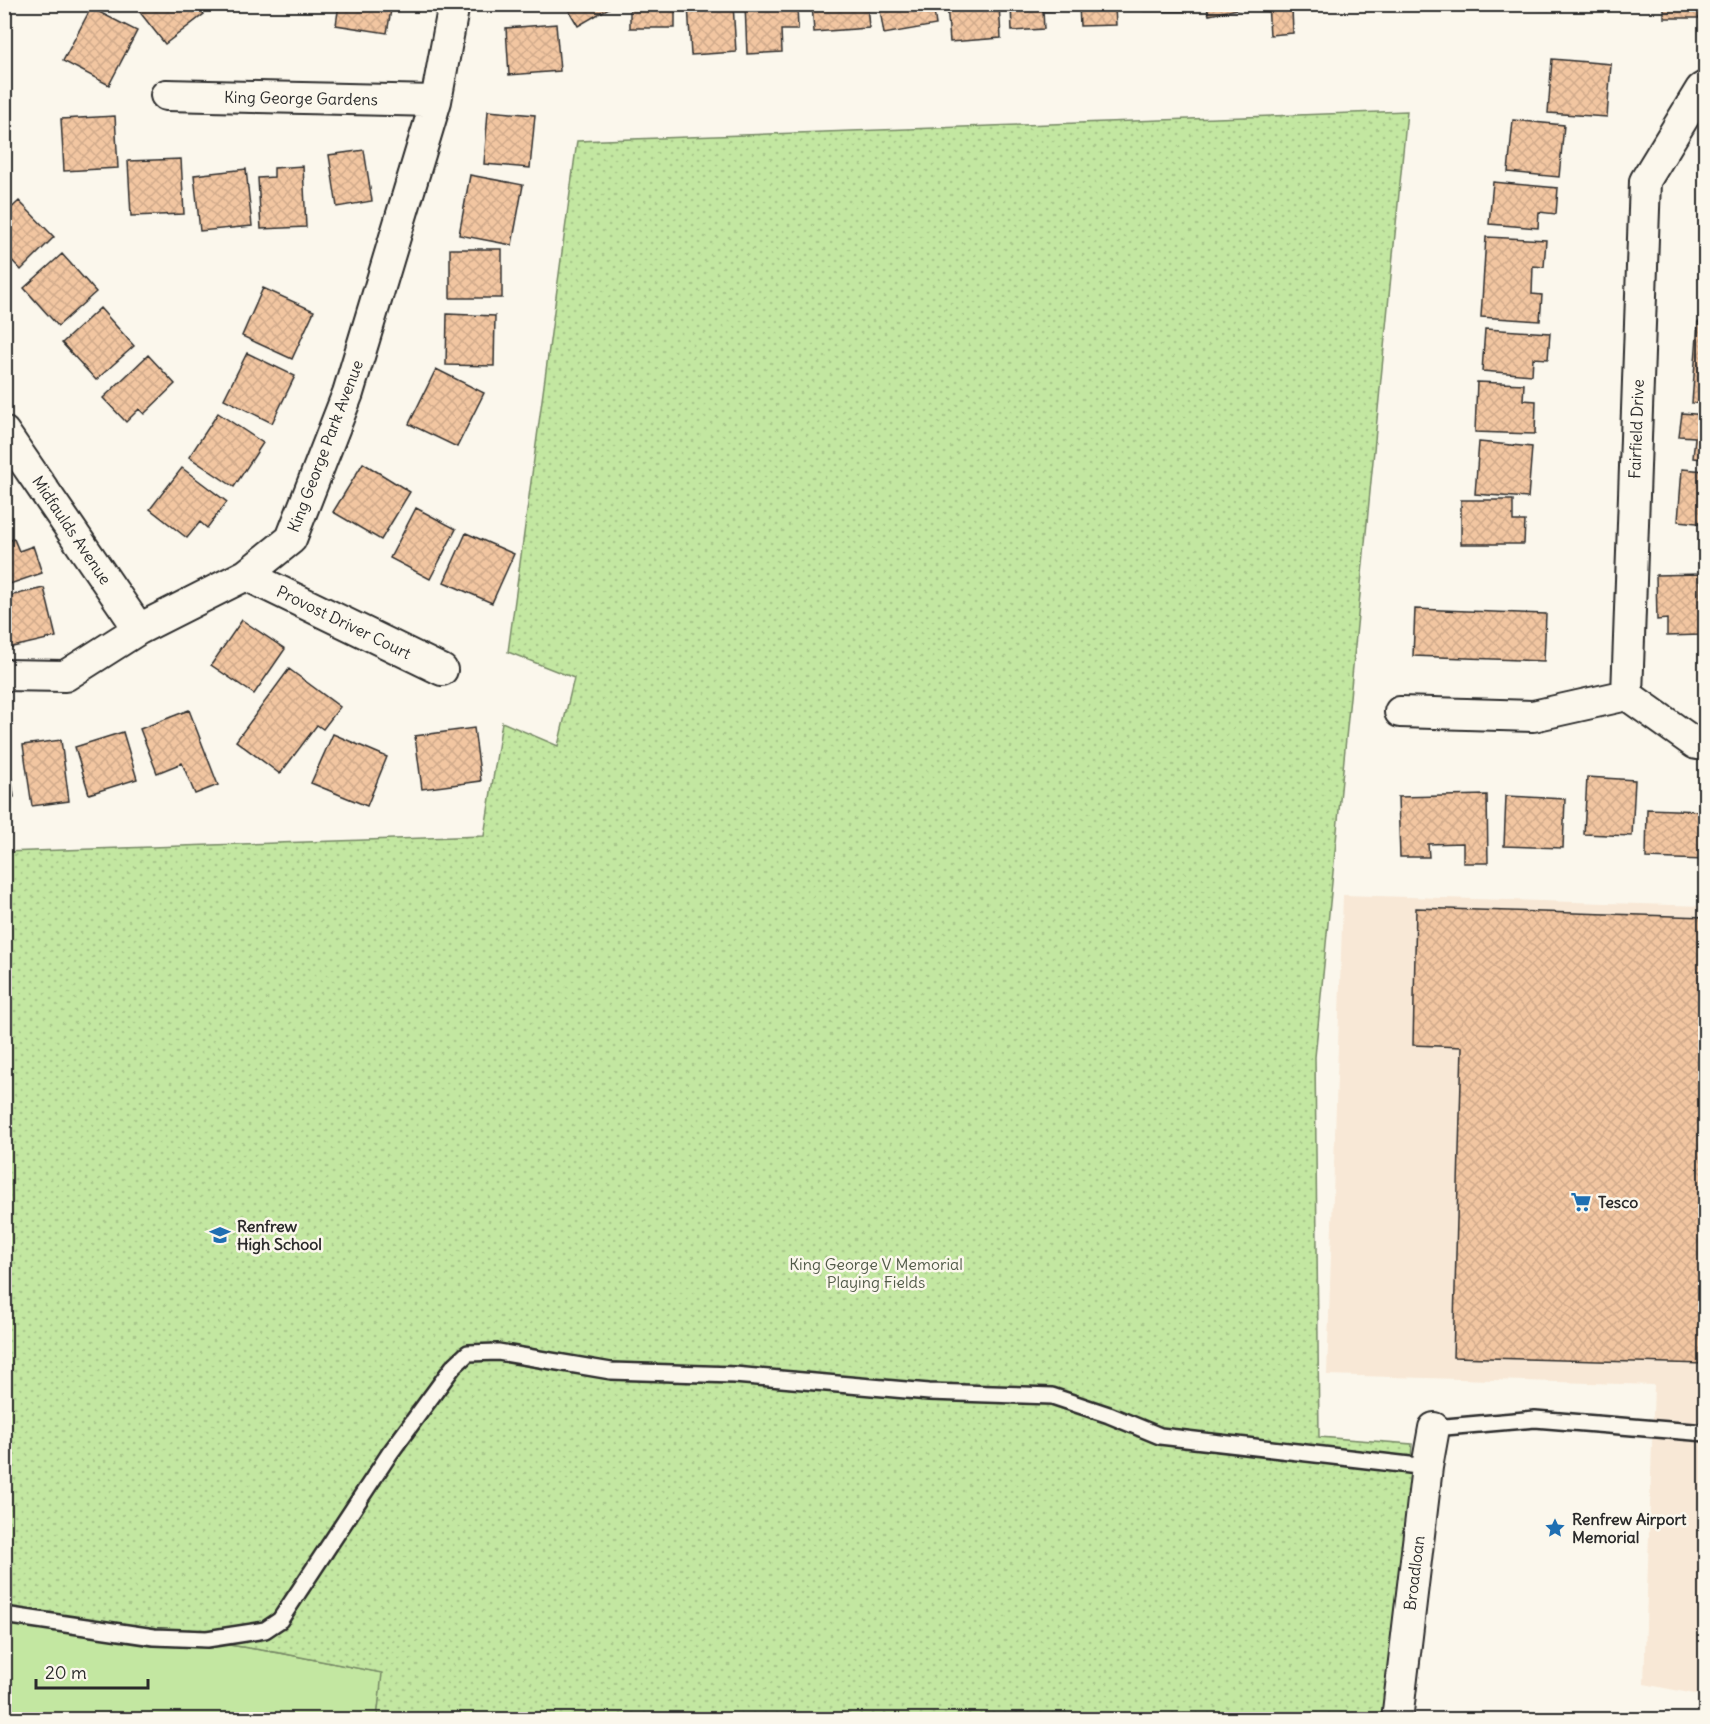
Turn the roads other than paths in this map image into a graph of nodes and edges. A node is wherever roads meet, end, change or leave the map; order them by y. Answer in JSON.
{"nodes":[{"id":1,"x":454,"y":4,"type":"edge"},
{"id":2,"x":1706,"y":86,"type":"edge"},
{"id":3,"x":166,"y":95,"type":"dead end"},
{"id":4,"x":436,"y":101,"type":"junction"},
{"id":5,"x":4,"y":432,"type":"edge"},
{"id":6,"x":246,"y":575,"type":"junction"},
{"id":7,"x":139,"y":629,"type":"junction"},
{"id":8,"x":442,"y":670,"type":"dead end"},
{"id":9,"x":4,"y":675,"type":"edge"},
{"id":10,"x":1626,"y":695,"type":"junction"},
{"id":11,"x":1400,"y":712,"type":"dead end"},
{"id":12,"x":1706,"y":744,"type":"edge"},
{"id":13,"x":1434,"y":1428,"type":"joint"},
{"id":14,"x":1706,"y":1433,"type":"edge"},
{"id":15,"x":1427,"y":1467,"type":"junction"},
{"id":16,"x":4,"y":1615,"type":"edge"},
{"id":17,"x":1397,"y":1719,"type":"edge"}],
"edges":[{"from":1,"to":4,"type":"street","name":"King George Park Avenue"},
{"from":2,"to":10,"type":"street","name":"Fairfield Drive"},
{"from":3,"to":4,"type":"street","name":"King George Gardens"},
{"from":4,"to":6,"type":"street","name":"King George Park Avenue"},
{"from":5,"to":7,"type":"street","name":"Midfaulds Avenue"},
{"from":6,"to":7,"type":"street","name":"King George Park Avenue"},
{"from":6,"to":8,"type":"street","name":"Provost Driver Court"},
{"from":7,"to":9,"type":"street","name":"King George Park Avenue"},
{"from":10,"to":11,"type":"street"},
{"from":10,"to":12,"type":"street"},
{"from":13,"to":14,"type":"lane"},
{"from":13,"to":15,"type":"street","name":"Broadloan"},
{"from":15,"to":16,"type":"lane"},
{"from":15,"to":17,"type":"street","name":"Broadloan"}]}
